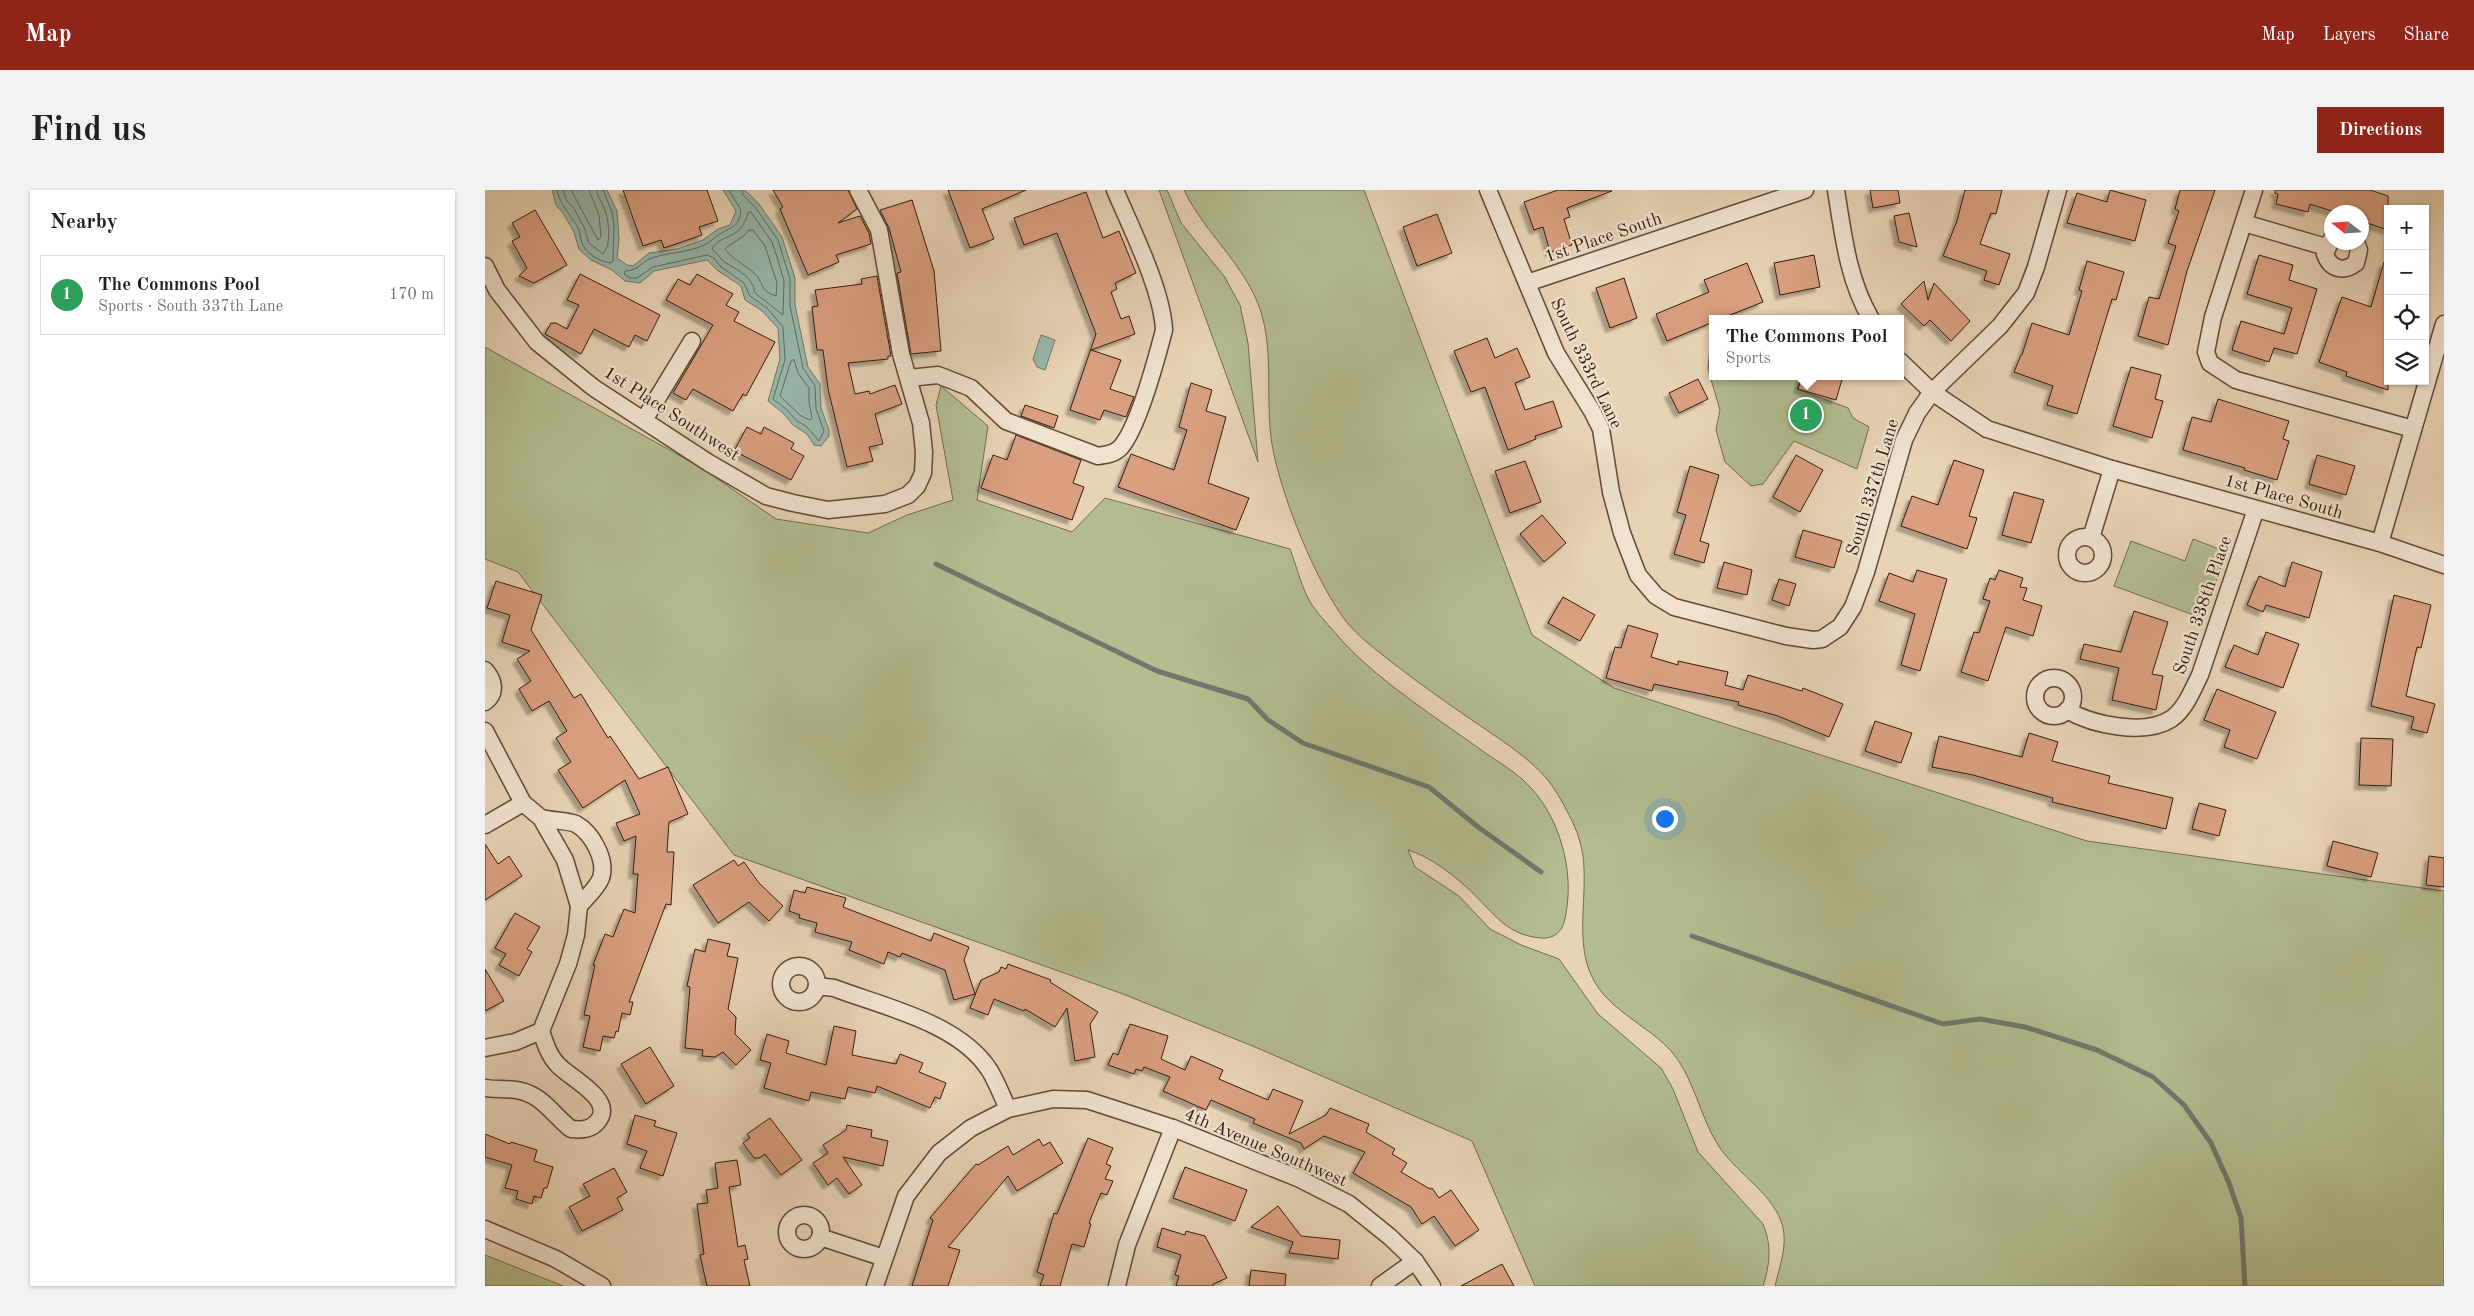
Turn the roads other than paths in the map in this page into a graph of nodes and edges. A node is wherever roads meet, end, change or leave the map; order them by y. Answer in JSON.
{"nodes":[{"id":1,"x":858,"y":190,"type":"edge"},
{"id":2,"x":1115,"y":190,"type":"edge"},
{"id":3,"x":1488,"y":190,"type":"edge"},
{"id":4,"x":1805,"y":190,"type":"edge"},
{"id":5,"x":1836,"y":190,"type":"edge"},
{"id":6,"x":2058,"y":190,"type":"edge"},
{"id":7,"x":2254,"y":190,"type":"edge"},
{"id":8,"x":2244,"y":223,"type":"junction"},
{"id":9,"x":2324,"y":242,"type":"edge"},
{"id":10,"x":2326,"y":250,"type":"edge"},
{"id":11,"x":2359,"y":250,"type":"edge"},
{"id":12,"x":485,"y":266,"type":"edge"},
{"id":13,"x":1527,"y":283,"type":"junction"},
{"id":14,"x":1869,"y":315,"type":"edge"},
{"id":15,"x":2444,"y":324,"type":"edge"},
{"id":16,"x":692,"y":341,"type":"dead end"},
{"id":17,"x":1904,"y":365,"type":"edge"},
{"id":18,"x":909,"y":378,"type":"junction"},
{"id":19,"x":1932,"y":392,"type":"junction"},
{"id":20,"x":643,"y":420,"type":"junction"},
{"id":21,"x":2413,"y":429,"type":"junction"},
{"id":22,"x":2112,"y":469,"type":"junction"},
{"id":23,"x":2256,"y":509,"type":"junction"},
{"id":24,"x":2091,"y":538,"type":"dead end"},
{"id":25,"x":2380,"y":543,"type":"junction"},
{"id":26,"x":2444,"y":565,"type":"edge"},
{"id":27,"x":1839,"y":627,"type":"joint"},
{"id":28,"x":485,"y":670,"type":"edge"},
{"id":29,"x":485,"y":702,"type":"edge"},
{"id":30,"x":2067,"y":710,"type":"dead end"},
{"id":31,"x":485,"y":731,"type":"edge"},
{"id":32,"x":523,"y":803,"type":"junction"},
{"id":33,"x":541,"y":818,"type":"junction"},
{"id":34,"x":485,"y":825,"type":"edge"},
{"id":35,"x":579,"y":906,"type":"junction"},
{"id":36,"x":817,"y":986,"type":"dead end"},
{"id":37,"x":541,"y":1031,"type":"junction"},
{"id":38,"x":485,"y":1048,"type":"edge"},
{"id":39,"x":485,"y":1088,"type":"edge"},
{"id":40,"x":1009,"y":1109,"type":"junction"},
{"id":41,"x":1173,"y":1128,"type":"junction"},
{"id":42,"x":485,"y":1228,"type":"edge"},
{"id":43,"x":820,"y":1237,"type":"dead end"},
{"id":44,"x":884,"y":1258,"type":"junction"},
{"id":45,"x":1415,"y":1261,"type":"junction"},
{"id":46,"x":602,"y":1286,"type":"edge"},
{"id":47,"x":875,"y":1286,"type":"edge"},
{"id":48,"x":1117,"y":1286,"type":"edge"},
{"id":49,"x":1380,"y":1286,"type":"edge"},
{"id":50,"x":1432,"y":1286,"type":"edge"}],
"edges":[{"from":1,"to":18,"type":"street","name":"1st Place Southwest"},
{"from":2,"to":18,"type":"street"},
{"from":3,"to":13,"type":"street","name":"South 333rd Lane"},
{"from":4,"to":13,"type":"street","name":"1st Place South"},
{"from":5,"to":14,"type":"street"},
{"from":6,"to":19,"type":"street","name":"South 337th Lane"},
{"from":7,"to":8,"type":"street"},
{"from":8,"to":9,"type":"street"},
{"from":8,"to":21,"type":"street"},
{"from":10,"to":11,"type":"street"},
{"from":12,"to":20,"type":"street","name":"1st Place Southwest"},
{"from":13,"to":27,"type":"street","name":"South 333rd Lane"},
{"from":15,"to":21,"type":"street"},
{"from":16,"to":20,"type":"street"},
{"from":17,"to":19,"type":"street","name":"1st Place South"},
{"from":18,"to":20,"type":"street","name":"1st Place Southwest"},
{"from":19,"to":22,"type":"street","name":"1st Place South"},
{"from":19,"to":27,"type":"street","name":"South 337th Lane"},
{"from":21,"to":25,"type":"street"},
{"from":22,"to":23,"type":"street","name":"1st Place South"},
{"from":22,"to":24,"type":"street"},
{"from":23,"to":25,"type":"street","name":"1st Place South"},
{"from":23,"to":30,"type":"street","name":"South 338th Place"},
{"from":25,"to":26,"type":"street","name":"1st Place South"},
{"from":28,"to":29,"type":"street"},
{"from":31,"to":32,"type":"street"},
{"from":32,"to":33,"type":"street"},
{"from":32,"to":34,"type":"street"},
{"from":33,"to":35,"type":"street"},
{"from":33,"to":35,"type":"street"},
{"from":35,"to":37,"type":"street"},
{"from":36,"to":40,"type":"street"},
{"from":37,"to":38,"type":"street"},
{"from":37,"to":39,"type":"street"},
{"from":40,"to":41,"type":"street","name":"4th Avenue Southwest"},
{"from":40,"to":44,"type":"street","name":"4th Avenue Southwest"},
{"from":41,"to":45,"type":"street","name":"4th Avenue Southwest"},
{"from":41,"to":48,"type":"street"},
{"from":42,"to":46,"type":"street"},
{"from":43,"to":44,"type":"street"},
{"from":44,"to":47,"type":"street","name":"4th Avenue Southwest"},
{"from":45,"to":49,"type":"street"},
{"from":45,"to":50,"type":"street","name":"4th Avenue Southwest"}]}
